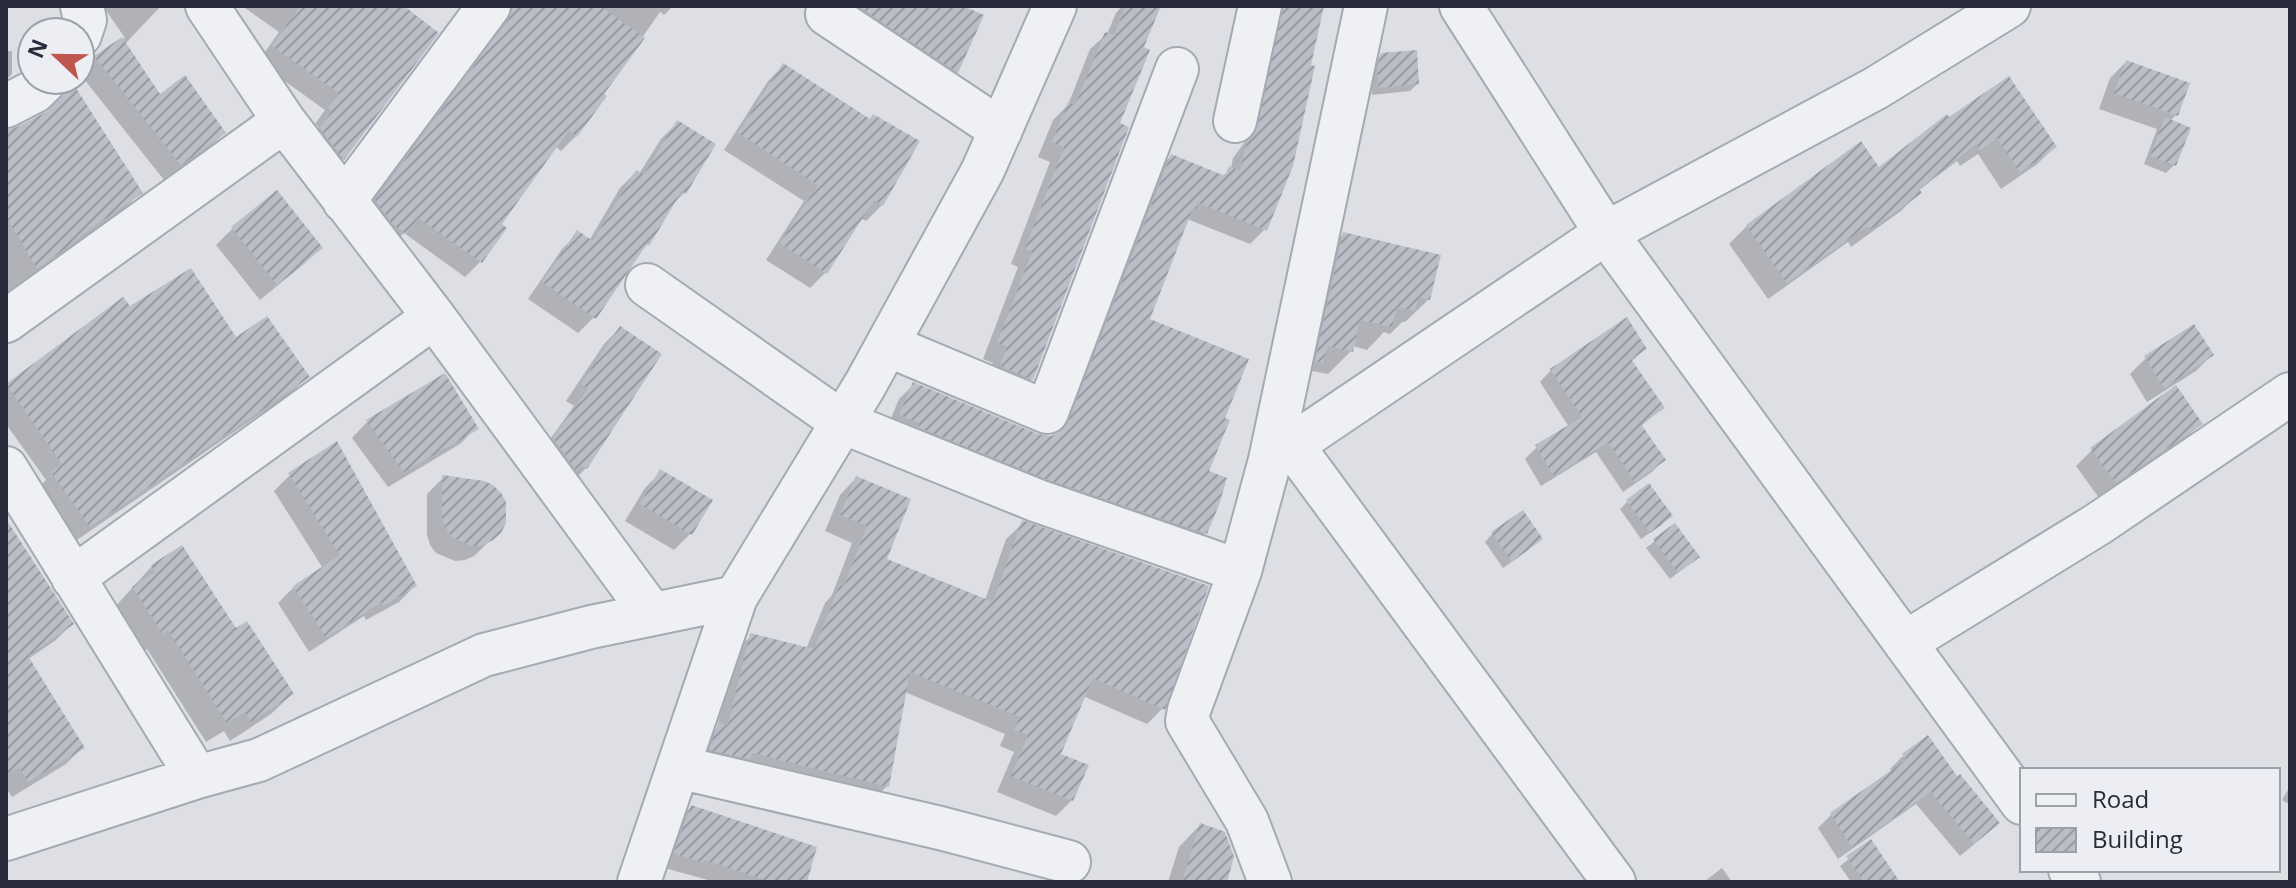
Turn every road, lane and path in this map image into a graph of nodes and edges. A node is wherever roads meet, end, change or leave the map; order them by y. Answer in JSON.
{"nodes":[{"id":1,"x":207,"y":6,"type":"edge"},
{"id":2,"x":489,"y":6,"type":"edge"},
{"id":3,"x":1055,"y":6,"type":"edge"},
{"id":4,"x":1260,"y":6,"type":"edge"},
{"id":5,"x":1366,"y":6,"type":"edge"},
{"id":6,"x":1461,"y":6,"type":"edge"},
{"id":7,"x":2009,"y":6,"type":"edge"},
{"id":8,"x":827,"y":14,"type":"dead end"},
{"id":9,"x":1177,"y":69,"type":"dead end"},
{"id":10,"x":25,"y":96,"type":"edge"},
{"id":11,"x":6,"y":106,"type":"edge"},
{"id":12,"x":284,"y":121,"type":"junction"},
{"id":13,"x":1235,"y":121,"type":"dead end"},
{"id":14,"x":1001,"y":130,"type":"junction"},
{"id":15,"x":344,"y":201,"type":"junction"},
{"id":16,"x":1606,"y":233,"type":"junction"},
{"id":17,"x":647,"y":285,"type":"dead end"},
{"id":18,"x":434,"y":317,"type":"junction"},
{"id":19,"x":6,"y":321,"type":"edge"},
{"id":20,"x":887,"y":345,"type":"junction"},
{"id":21,"x":2290,"y":394,"type":"edge"},
{"id":22,"x":842,"y":422,"type":"junction"},
{"id":23,"x":1281,"y":453,"type":"junction"},
{"id":24,"x":6,"y":468,"type":"edge"},
{"id":25,"x":1240,"y":571,"type":"junction"},
{"id":26,"x":73,"y":578,"type":"junction"},
{"id":27,"x":736,"y":597,"type":"junction"},
{"id":28,"x":652,"y":614,"type":"junction"},
{"id":29,"x":1906,"y":642,"type":"junction"},
{"id":30,"x":678,"y":767,"type":"junction"},
{"id":31,"x":197,"y":777,"type":"junction"},
{"id":32,"x":2020,"y":800,"type":"edge"},
{"id":33,"x":6,"y":839,"type":"edge"},
{"id":34,"x":1069,"y":862,"type":"dead end"},
{"id":35,"x":639,"y":882,"type":"edge"},
{"id":36,"x":1270,"y":882,"type":"edge"},
{"id":37,"x":1614,"y":882,"type":"edge"}],
"edges":[{"from":1,"to":12,"type":"street"},
{"from":2,"to":15,"type":"street"},
{"from":3,"to":14,"type":"street"},
{"from":4,"to":13,"type":"street"},
{"from":5,"to":23,"type":"street"},
{"from":6,"to":16,"type":"street"},
{"from":7,"to":16,"type":"street"},
{"from":8,"to":14,"type":"street"},
{"from":9,"to":20,"type":"street"},
{"from":10,"to":11,"type":"street"},
{"from":12,"to":15,"type":"street"},
{"from":12,"to":19,"type":"street"},
{"from":14,"to":20,"type":"street"},
{"from":15,"to":18,"type":"street"},
{"from":16,"to":23,"type":"street"},
{"from":16,"to":29,"type":"street"},
{"from":17,"to":22,"type":"street"},
{"from":18,"to":26,"type":"street"},
{"from":18,"to":28,"type":"street"},
{"from":20,"to":22,"type":"street"},
{"from":21,"to":29,"type":"street"},
{"from":22,"to":25,"type":"street"},
{"from":22,"to":27,"type":"street"},
{"from":23,"to":25,"type":"street"},
{"from":23,"to":37,"type":"street"},
{"from":24,"to":26,"type":"street"},
{"from":25,"to":36,"type":"street"},
{"from":26,"to":31,"type":"street"},
{"from":27,"to":28,"type":"street"},
{"from":27,"to":30,"type":"street"},
{"from":28,"to":31,"type":"street"},
{"from":29,"to":32,"type":"street"},
{"from":30,"to":34,"type":"street"},
{"from":30,"to":35,"type":"street"},
{"from":31,"to":33,"type":"street"}]}
